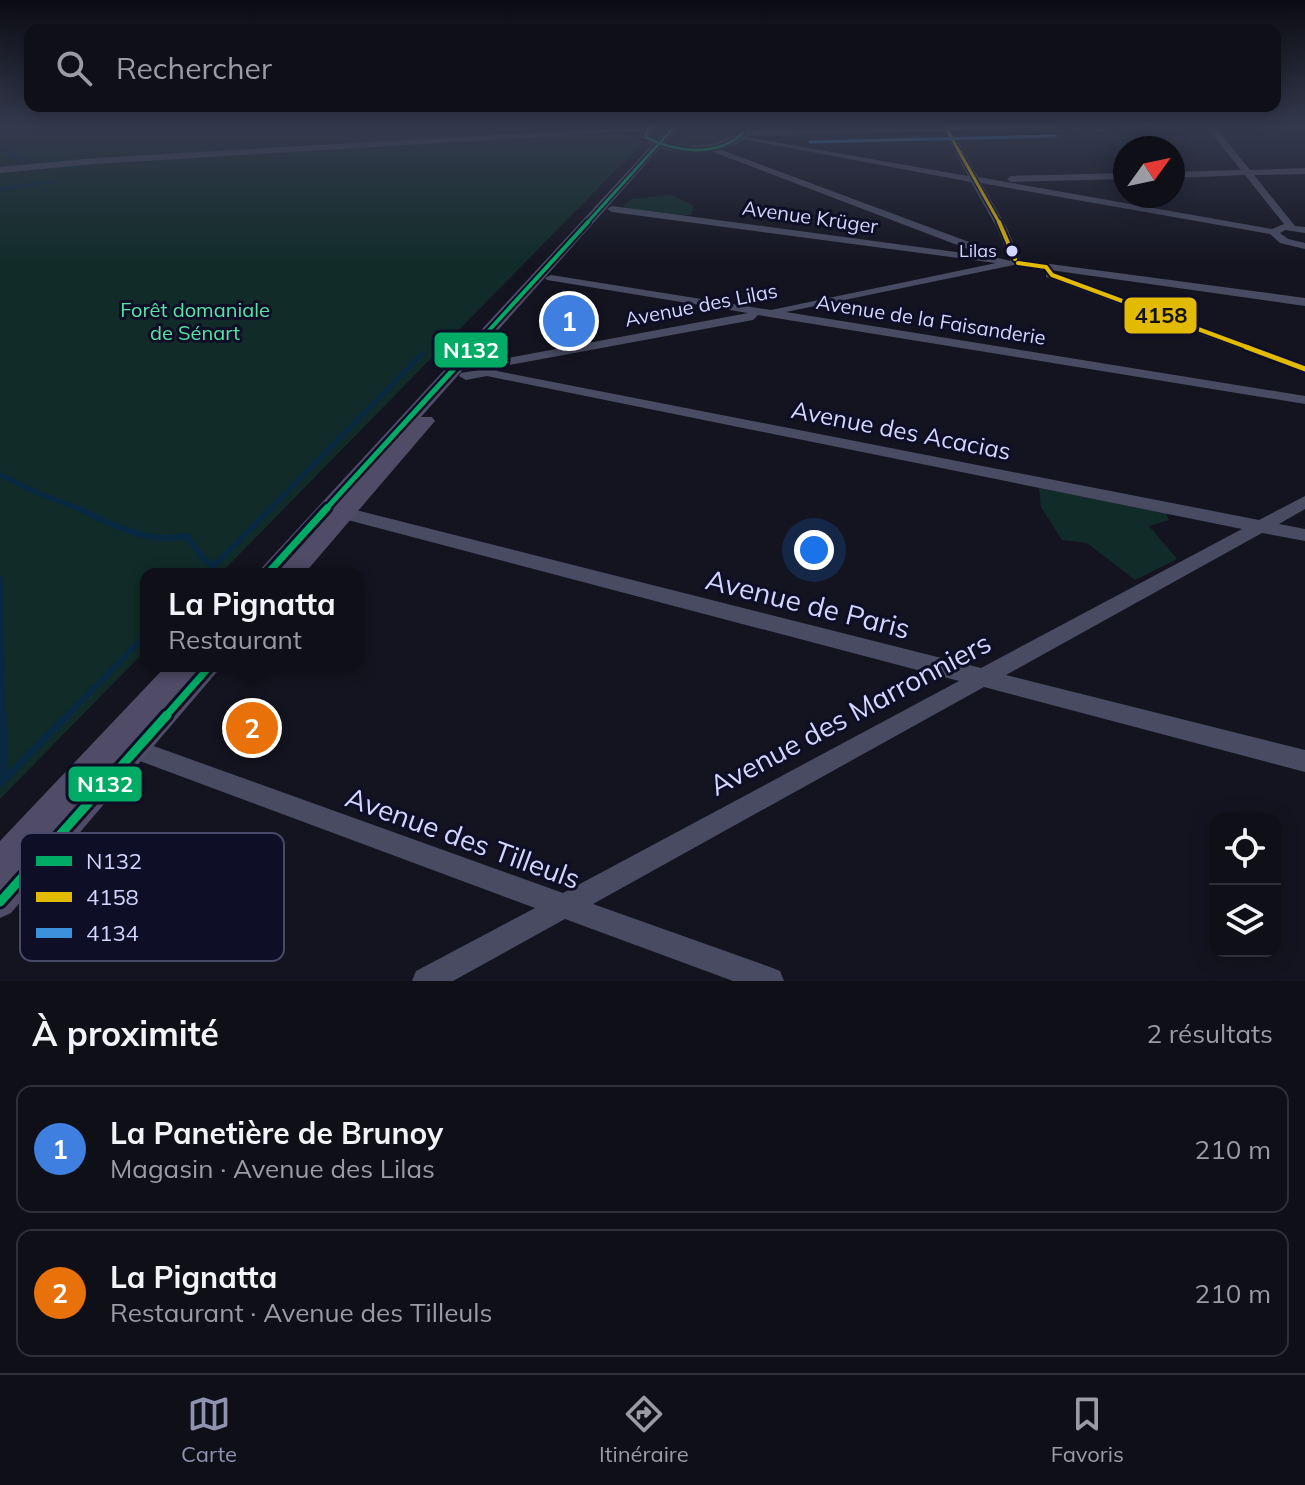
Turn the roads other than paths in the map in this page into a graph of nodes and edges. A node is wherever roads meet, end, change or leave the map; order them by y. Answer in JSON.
{"nodes":[{"id":1,"x":624,"y":172,"type":"edge"},
{"id":2,"x":634,"y":172,"type":"edge"},
{"id":3,"x":774,"y":172,"type":"edge"},
{"id":4,"x":937,"y":172,"type":"edge"},
{"id":5,"x":973,"y":172,"type":"edge"},
{"id":6,"x":1248,"y":172,"type":"junction"},
{"id":7,"x":1261,"y":172,"type":"edge"},
{"id":8,"x":1185,"y":175,"type":"edge"},
{"id":9,"x":1113,"y":176,"type":"edge"},
{"id":10,"x":978,"y":180,"type":"junction"},
{"id":11,"x":612,"y":209,"type":"junction"},
{"id":12,"x":1292,"y":228,"type":"junction"},
{"id":13,"x":1305,"y":230,"type":"edge"},
{"id":14,"x":1273,"y":232,"type":"junction"},
{"id":15,"x":1305,"y":246,"type":"edge"},
{"id":16,"x":1010,"y":261,"type":"junction"},
{"id":17,"x":1046,"y":267,"type":"junction"},
{"id":18,"x":551,"y":278,"type":"junction"},
{"id":19,"x":1305,"y":302,"type":"edge"},
{"id":20,"x":765,"y":313,"type":"junction"},
{"id":21,"x":489,"y":363,"type":"junction"},
{"id":22,"x":1305,"y":369,"type":"edge"},
{"id":23,"x":1305,"y":400,"type":"edge"},
{"id":24,"x":1305,"y":502,"type":"edge"},
{"id":25,"x":344,"y":513,"type":"junction"},
{"id":26,"x":1261,"y":527,"type":"junction"},
{"id":27,"x":1305,"y":535,"type":"edge"},
{"id":28,"x":272,"y":568,"type":"edge"},
{"id":29,"x":296,"y":568,"type":"edge"},
{"id":30,"x":176,"y":672,"type":"edge"},
{"id":31,"x":205,"y":672,"type":"edge"},
{"id":32,"x":983,"y":679,"type":"junction"},
{"id":33,"x":137,"y":750,"type":"junction"},
{"id":34,"x":1305,"y":761,"type":"edge"},
{"id":35,"x":28,"y":833,"type":"edge"},
{"id":36,"x":62,"y":833,"type":"edge"},
{"id":37,"x":20,"y":841,"type":"edge"},
{"id":38,"x":0,"y":863,"type":"edge"},
{"id":39,"x":20,"y":880,"type":"edge"},
{"id":40,"x":0,"y":902,"type":"edge"},
{"id":41,"x":563,"y":906,"type":"junction"},
{"id":42,"x":426,"y":981,"type":"edge"},
{"id":43,"x":770,"y":981,"type":"edge"}],
"edges":[{"from":1,"to":28,"type":"main road"},
{"from":2,"to":11,"type":"main road"},
{"from":3,"to":16,"type":"street"},
{"from":4,"to":10,"type":"street"},
{"from":5,"to":10,"type":"street"},
{"from":6,"to":7,"type":"street"},
{"from":6,"to":8,"type":"street"},
{"from":6,"to":12,"type":"street"},
{"from":9,"to":10,"type":"street"},
{"from":10,"to":14,"type":"street"},
{"from":10,"to":16,"type":"street"},
{"from":11,"to":16,"type":"street","name":"Avenue Krüger"},
{"from":11,"to":18,"type":"main road"},
{"from":12,"to":13,"type":"street"},
{"from":12,"to":14,"type":"street"},
{"from":14,"to":15,"type":"street"},
{"from":16,"to":17,"type":"street","name":"Avenue Krüger"},
{"from":16,"to":20,"type":"street","name":"Avenue des Lilas"},
{"from":17,"to":19,"type":"street","name":"Avenue Krüger"},
{"from":17,"to":22,"type":"street"},
{"from":18,"to":20,"type":"street","name":"Avenue de la Faisanderie"},
{"from":18,"to":21,"type":"main road"},
{"from":20,"to":21,"type":"street","name":"Avenue des Lilas"},
{"from":20,"to":23,"type":"street","name":"Avenue de la Faisanderie"},
{"from":21,"to":25,"type":"main road"},
{"from":21,"to":26,"type":"street","name":"Avenue des Acacias"},
{"from":24,"to":26,"type":"street","name":"Avenue des Marronniers"},
{"from":25,"to":29,"type":"main road"},
{"from":25,"to":32,"type":"street","name":"Avenue de Paris"},
{"from":26,"to":27,"type":"street","name":"Avenue des Acacias"},
{"from":26,"to":32,"type":"street","name":"Avenue des Marronniers"},
{"from":30,"to":35,"type":"main road"},
{"from":31,"to":33,"type":"main road"},
{"from":32,"to":34,"type":"street","name":"Avenue de Paris"},
{"from":32,"to":41,"type":"street","name":"Avenue des Marronniers"},
{"from":33,"to":36,"type":"main road"},
{"from":33,"to":41,"type":"street","name":"Avenue des Tilleuls"},
{"from":37,"to":38,"type":"main road"},
{"from":39,"to":40,"type":"main road"},
{"from":41,"to":42,"type":"street","name":"Avenue des Marronniers"},
{"from":41,"to":43,"type":"street","name":"Avenue des Tilleuls"}]}
